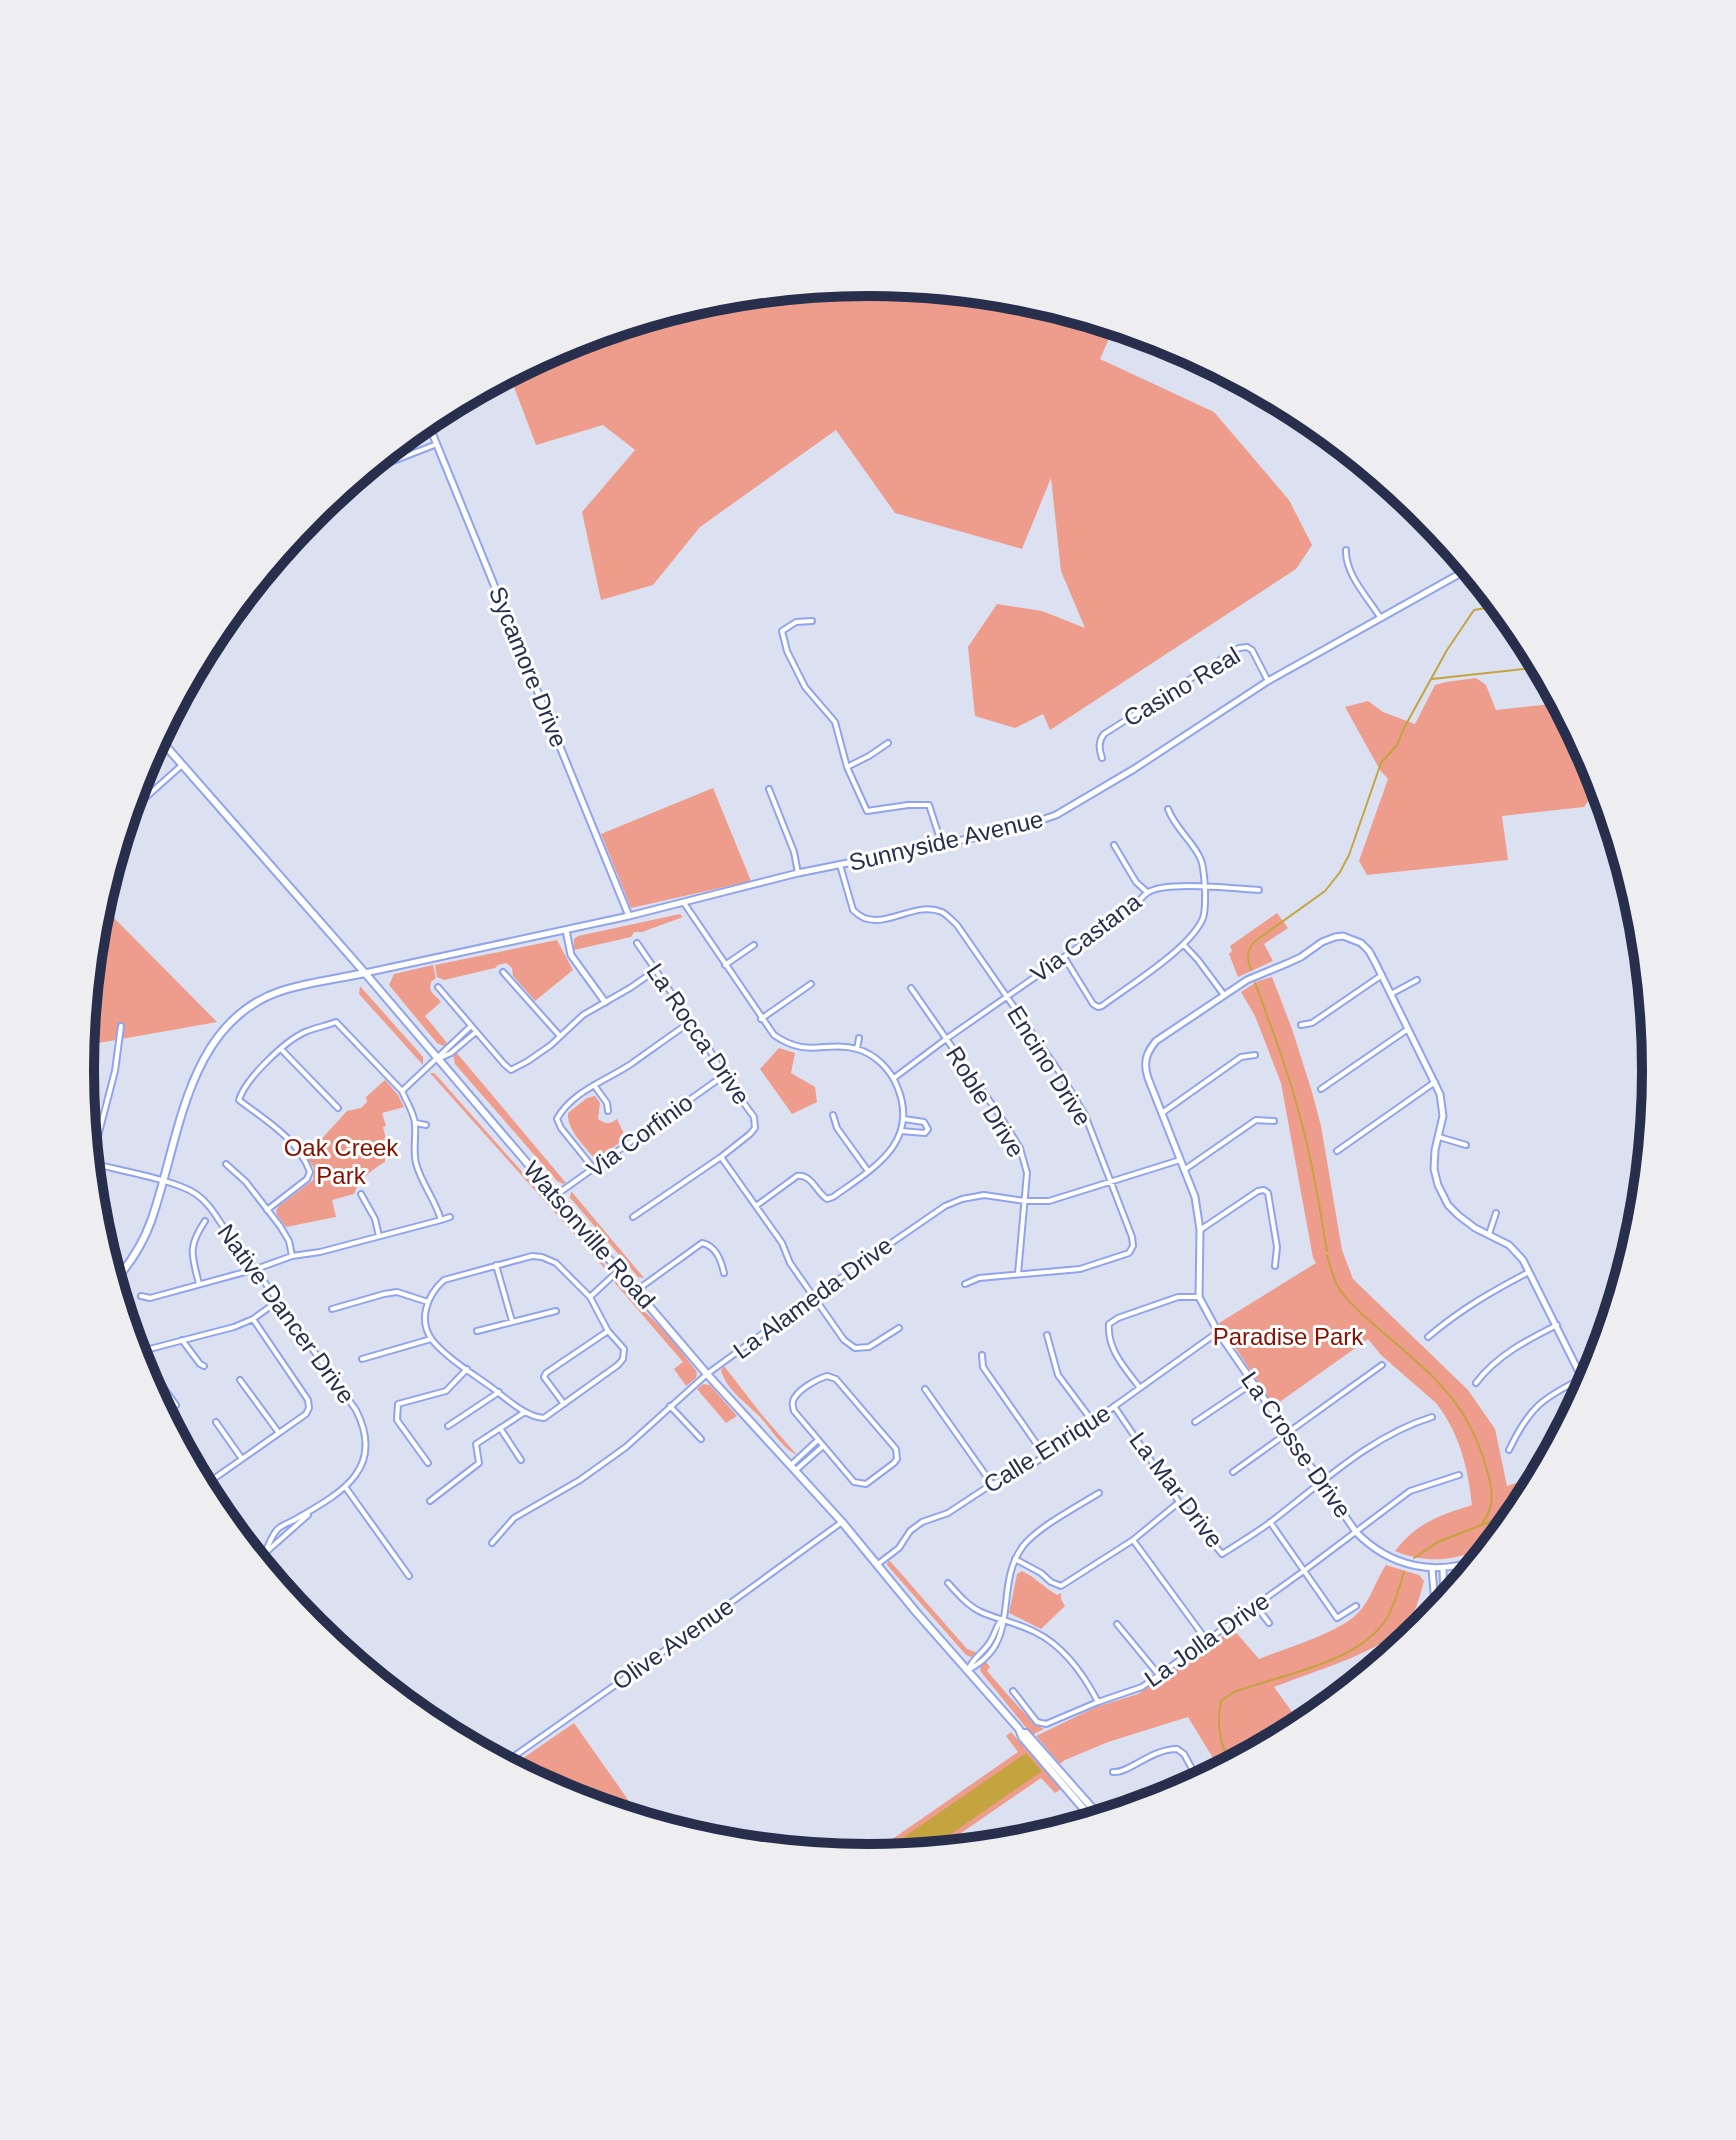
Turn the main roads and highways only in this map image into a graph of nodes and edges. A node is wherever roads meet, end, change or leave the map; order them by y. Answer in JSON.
{"nodes":[{"id":1,"x":166,"y":746,"type":"edge"},
{"id":2,"x":365,"y":973,"type":"junction"},
{"id":3,"x":121,"y":1272,"type":"edge"},
{"id":4,"x":1049,"y":1764,"type":"junction"},
{"id":5,"x":1094,"y":1810,"type":"edge"},
{"id":6,"x":1087,"y":1812,"type":"edge"}],
"edges":[{"from":1,"to":2,"type":"main road","name":"Watsonville Road"},
{"from":2,"to":3,"type":"main road"},
{"from":2,"to":4,"type":"main road","name":"Watsonville Road"},
{"from":4,"to":5,"type":"main road","name":"Watsonville Road"},
{"from":4,"to":6,"type":"main road","name":"Watsonville Road"}]}
